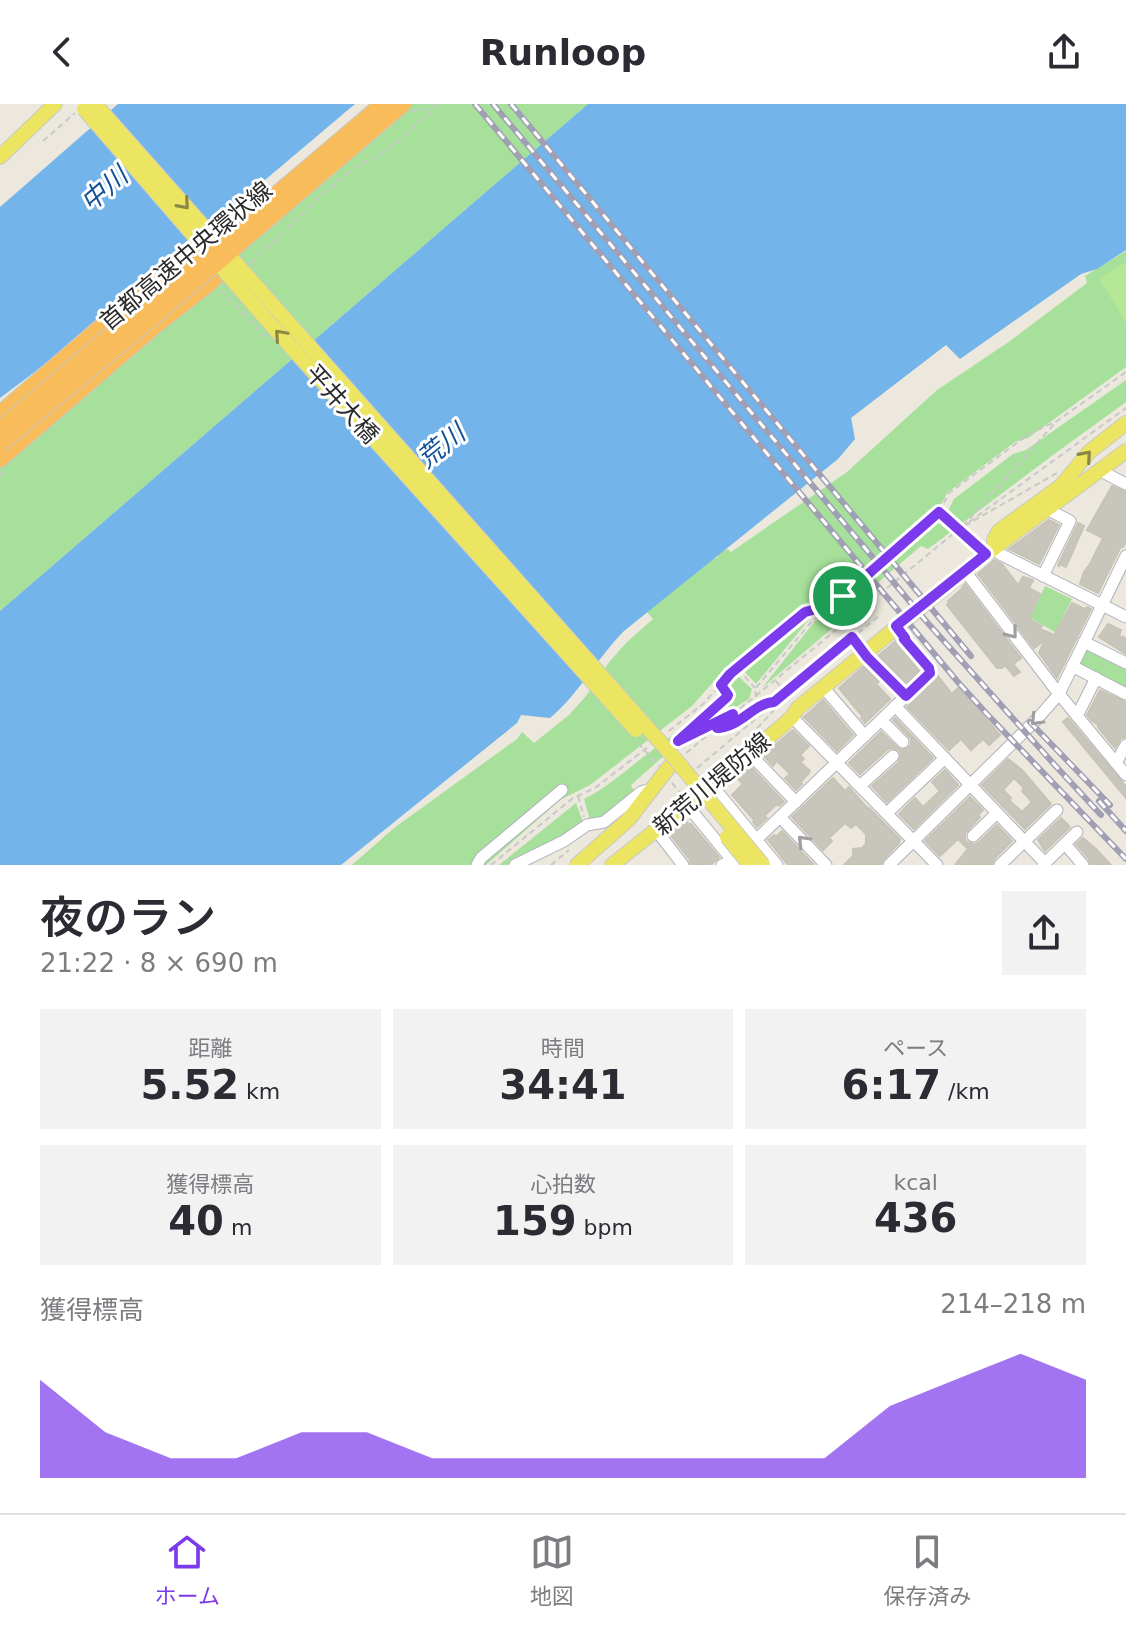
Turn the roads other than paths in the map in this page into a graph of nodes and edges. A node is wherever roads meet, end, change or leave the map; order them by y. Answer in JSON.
{"nodes":[{"id":1,"x":55,"y":104,"type":"edge"},
{"id":2,"x":383,"y":104,"type":"edge"},
{"id":3,"x":403,"y":104,"type":"edge"},
{"id":4,"x":84,"y":107,"type":"edge"},
{"id":5,"x":0,"y":157,"type":"edge"},
{"id":6,"x":205,"y":238,"type":"junction"},
{"id":7,"x":228,"y":266,"type":"junction"},
{"id":8,"x":0,"y":414,"type":"edge"},
{"id":9,"x":1126,"y":423,"type":"edge"},
{"id":10,"x":0,"y":429,"type":"edge"},
{"id":11,"x":0,"y":444,"type":"edge"},
{"id":12,"x":1126,"y":451,"type":"edge"},
{"id":13,"x":0,"y":459,"type":"edge"},
{"id":14,"x":1099,"y":470,"type":"junction"},
{"id":15,"x":1126,"y":484,"type":"edge"},
{"id":16,"x":1047,"y":509,"type":"junction"},
{"id":17,"x":990,"y":551,"type":"junction"},
{"id":18,"x":1126,"y":556,"type":"edge"},
{"id":19,"x":965,"y":571,"type":"junction"},
{"id":20,"x":1043,"y":576,"type":"junction"},
{"id":21,"x":1101,"y":605,"type":"junction"},
{"id":22,"x":1126,"y":617,"type":"edge"},
{"id":23,"x":896,"y":626,"type":"junction"},
{"id":24,"x":1084,"y":642,"type":"junction"},
{"id":25,"x":865,"y":652,"type":"junction"},
{"id":26,"x":1126,"y":663,"type":"edge"},
{"id":27,"x":1072,"y":666,"type":"junction"},
{"id":28,"x":1096,"y":678,"type":"junction"},
{"id":29,"x":823,"y":687,"type":"junction"},
{"id":30,"x":1059,"y":694,"type":"junction"},
{"id":31,"x":1126,"y":694,"type":"edge"},
{"id":32,"x":906,"y":696,"type":"junction"},
{"id":33,"x":895,"y":706,"type":"junction"},
{"id":34,"x":1077,"y":716,"type":"junction"},
{"id":35,"x":792,"y":717,"type":"junction"},
{"id":36,"x":881,"y":720,"type":"junction"},
{"id":37,"x":865,"y":736,"type":"junction"},
{"id":38,"x":903,"y":742,"type":"dead end"},
{"id":39,"x":1126,"y":745,"type":"edge"},
{"id":40,"x":746,"y":747,"type":"junction"},
{"id":41,"x":893,"y":756,"type":"dead end"},
{"id":42,"x":945,"y":758,"type":"junction"},
{"id":43,"x":837,"y":762,"type":"junction"},
{"id":44,"x":1116,"y":763,"type":"junction"},
{"id":45,"x":671,"y":768,"type":"junction"},
{"id":46,"x":1126,"y":775,"type":"edge"},
{"id":47,"x":711,"y":784,"type":"junction"},
{"id":48,"x":861,"y":785,"type":"junction"},
{"id":49,"x":971,"y":786,"type":"junction"},
{"id":50,"x":651,"y":789,"type":"junction"},
{"id":51,"x":562,"y":790,"type":"dead end"},
{"id":52,"x":686,"y":801,"type":"junction"},
{"id":53,"x":796,"y":802,"type":"junction"},
{"id":54,"x":1057,"y":810,"type":"dead end"},
{"id":55,"x":887,"y":813,"type":"junction"},
{"id":56,"x":997,"y":813,"type":"junction"},
{"id":57,"x":780,"y":817,"type":"junction"},
{"id":58,"x":656,"y":830,"type":"junction"},
{"id":59,"x":1077,"y":832,"type":"dead end"},
{"id":60,"x":973,"y":836,"type":"dead end"},
{"id":61,"x":756,"y":840,"type":"junction"},
{"id":62,"x":913,"y":840,"type":"junction"},
{"id":63,"x":1024,"y":841,"type":"junction"},
{"id":64,"x":1065,"y":844,"type":"junction"},
{"id":65,"x":730,"y":863,"type":"edge"},
{"id":66,"x":1044,"y":864,"type":"edge"},
{"id":67,"x":477,"y":865,"type":"edge"},
{"id":68,"x":515,"y":865,"type":"edge"},
{"id":69,"x":577,"y":865,"type":"edge"},
{"id":70,"x":612,"y":865,"type":"edge"},
{"id":71,"x":683,"y":865,"type":"edge"},
{"id":72,"x":750,"y":865,"type":"edge"},
{"id":73,"x":763,"y":865,"type":"edge"},
{"id":74,"x":777,"y":865,"type":"edge"},
{"id":75,"x":826,"y":865,"type":"edge"},
{"id":76,"x":889,"y":865,"type":"edge"},
{"id":77,"x":937,"y":865,"type":"edge"},
{"id":78,"x":1000,"y":865,"type":"edge"},
{"id":79,"x":1083,"y":865,"type":"edge"}],
"edges":[{"from":1,"to":5,"type":"main road"},
{"from":2,"to":10,"type":"highway","name":"首都高速中央環状線","bridge":true},
{"from":3,"to":11,"type":"highway","name":"首都高速中央環状線","bridge":true},
{"from":4,"to":6,"type":"main road","name":"平井大橋","bridge":true},
{"from":6,"to":7,"type":"main road","name":"平井大橋","bridge":true},
{"from":6,"to":8,"type":"highway"},
{"from":7,"to":13,"type":"highway"},
{"from":7,"to":45,"type":"main road","name":"平井大橋","bridge":true},
{"from":17,"to":9,"type":"main road","name":"新荒川堤防線","one_way":true},
{"from":12,"to":14,"type":"main road","name":"新荒川堤防線"},
{"from":14,"to":15,"type":"street"},
{"from":14,"to":16,"type":"main road","name":"新荒川堤防線"},
{"from":16,"to":17,"type":"main road","name":"新荒川堤防線"},
{"from":16,"to":20,"type":"street"},
{"from":17,"to":19,"type":"main road","name":"新荒川堤防線"},
{"from":17,"to":20,"type":"street"},
{"from":18,"to":21,"type":"street"},
{"from":19,"to":23,"type":"main road","name":"新荒川堤防線"},
{"from":19,"to":30,"type":"street","one_way":true},
{"from":20,"to":21,"type":"street"},
{"from":21,"to":22,"type":"street"},
{"from":21,"to":24,"type":"street"},
{"from":23,"to":25,"type":"main road","name":"新荒川堤防線"},
{"from":23,"to":32,"type":"street"},
{"from":24,"to":26,"type":"street"},
{"from":24,"to":27,"type":"street"},
{"from":25,"to":29,"type":"main road","name":"新荒川堤防線"},
{"from":25,"to":32,"type":"street"},
{"from":27,"to":28,"type":"street"},
{"from":27,"to":30,"type":"street"},
{"from":28,"to":31,"type":"street"},
{"from":28,"to":34,"type":"street"},
{"from":29,"to":35,"type":"main road","name":"新荒川堤防線"},
{"from":29,"to":37,"type":"street"},
{"from":30,"to":34,"type":"street"},
{"from":30,"to":49,"type":"street","one_way":true},
{"from":32,"to":33,"type":"street"},
{"from":33,"to":36,"type":"street"},
{"from":33,"to":42,"type":"street"},
{"from":34,"to":44,"type":"street"},
{"from":35,"to":40,"type":"main road","name":"新荒川堤防線"},
{"from":35,"to":43,"type":"street"},
{"from":36,"to":37,"type":"street"},
{"from":36,"to":38,"type":"street"},
{"from":37,"to":43,"type":"street"},
{"from":39,"to":44,"type":"street"},
{"from":40,"to":47,"type":"main road","name":"新荒川堤防線"},
{"from":40,"to":53,"type":"street"},
{"from":41,"to":48,"type":"street"},
{"from":42,"to":49,"type":"street"},
{"from":42,"to":55,"type":"street"},
{"from":43,"to":48,"type":"street"},
{"from":43,"to":53,"type":"street"},
{"from":44,"to":46,"type":"street"},
{"from":45,"to":50,"type":"main road","name":"新荒川堤防線"},
{"from":45,"to":72,"type":"main road","bridge":true},
{"from":45,"to":73,"type":"main road","bridge":true},
{"from":47,"to":52,"type":"main road","name":"新荒川堤防線"},
{"from":47,"to":61,"type":"street"},
{"from":48,"to":55,"type":"street"},
{"from":49,"to":56,"type":"street"},
{"from":49,"to":62,"type":"street"},
{"from":50,"to":68,"type":"street"},
{"from":50,"to":69,"type":"main road","name":"新荒川堤防線"},
{"from":51,"to":67,"type":"street"},
{"from":52,"to":58,"type":"main road","name":"新荒川堤防線"},
{"from":52,"to":65,"type":"street"},
{"from":53,"to":57,"type":"street"},
{"from":54,"to":63,"type":"street"},
{"from":55,"to":62,"type":"street"},
{"from":56,"to":60,"type":"street"},
{"from":56,"to":63,"type":"street"},
{"from":57,"to":61,"type":"street"},
{"from":75,"to":57,"type":"street","one_way":true},
{"from":58,"to":70,"type":"main road","name":"新荒川堤防線"},
{"from":58,"to":71,"type":"street"},
{"from":59,"to":64,"type":"street"},
{"from":61,"to":65,"type":"street"},
{"from":61,"to":74,"type":"street"},
{"from":62,"to":76,"type":"street"},
{"from":62,"to":77,"type":"street"},
{"from":63,"to":66,"type":"street"},
{"from":63,"to":78,"type":"street"},
{"from":64,"to":66,"type":"street"},
{"from":64,"to":79,"type":"street"}]}
